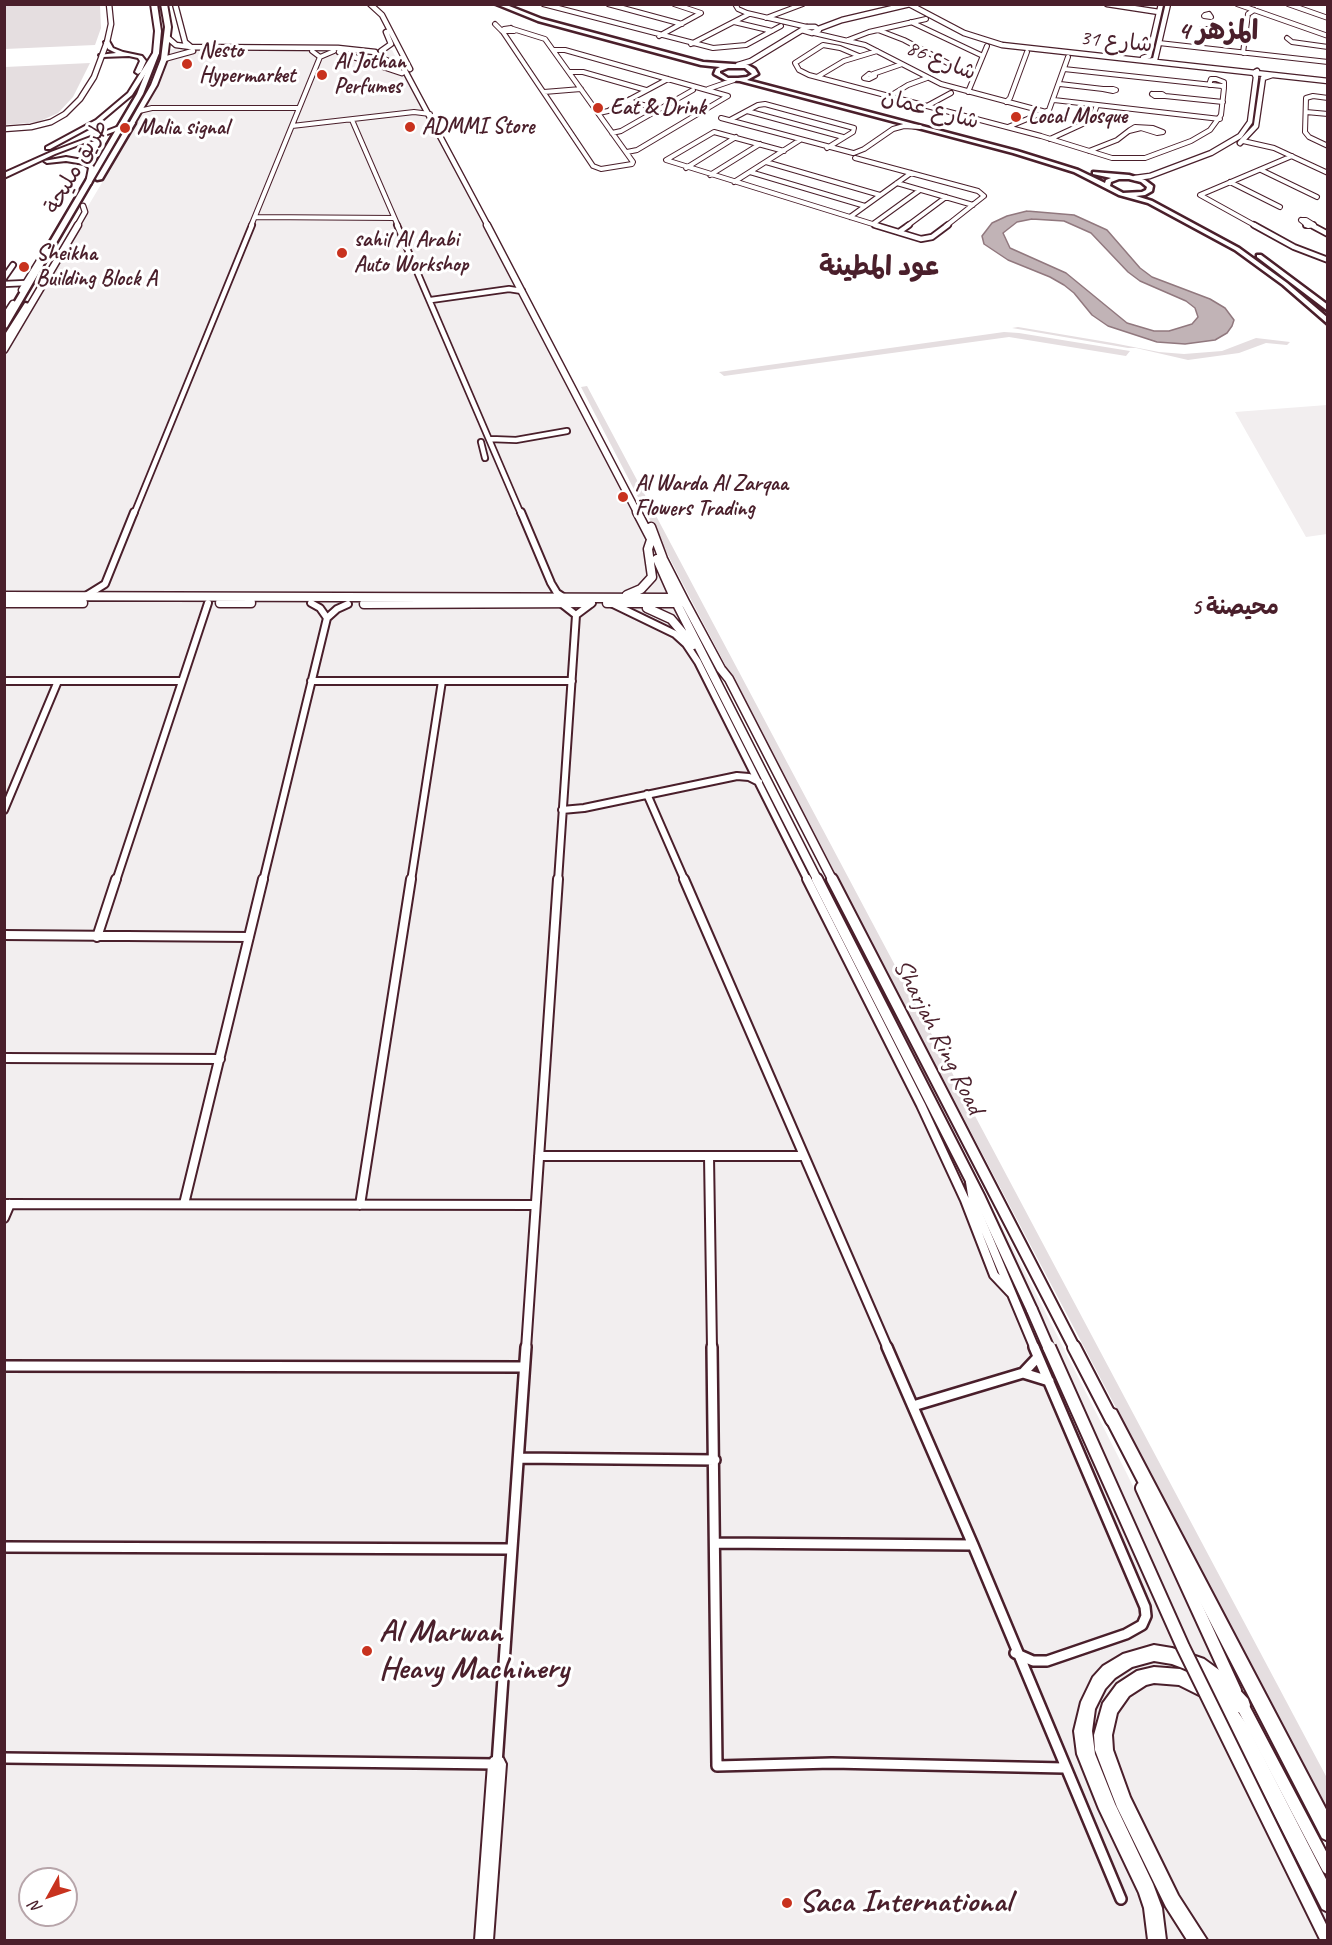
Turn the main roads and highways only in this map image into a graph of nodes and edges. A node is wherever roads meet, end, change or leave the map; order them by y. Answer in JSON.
{"nodes":[{"id":1,"x":154,"y":4,"type":"edge"},
{"id":2,"x":164,"y":4,"type":"edge"},
{"id":3,"x":489,"y":4,"type":"edge"},
{"id":4,"x":498,"y":4,"type":"edge"},
{"id":5,"x":158,"y":22,"type":"junction"},
{"id":6,"x":107,"y":42,"type":"road end"},
{"id":7,"x":118,"y":53,"type":"junction"},
{"id":8,"x":156,"y":53,"type":"junction"},
{"id":9,"x":727,"y":66,"type":"junction"},
{"id":10,"x":754,"y":72,"type":"junction"},
{"id":11,"x":718,"y":74,"type":"junction"},
{"id":12,"x":737,"y":80,"type":"junction"},
{"id":13,"x":116,"y":107,"type":"junction"},
{"id":14,"x":132,"y":123,"type":"junction"},
{"id":15,"x":119,"y":129,"type":"junction"},
{"id":16,"x":81,"y":143,"type":"junction"},
{"id":17,"x":20,"y":163,"type":"junction"},
{"id":18,"x":4,"y":171,"type":"edge"},
{"id":19,"x":1118,"y":177,"type":"junction"},
{"id":20,"x":4,"y":178,"type":"edge"},
{"id":21,"x":89,"y":183,"type":"junction"},
{"id":22,"x":1107,"y":186,"type":"junction"},
{"id":23,"x":1150,"y":189,"type":"junction"},
{"id":24,"x":1126,"y":195,"type":"junction"},
{"id":25,"x":1305,"y":303,"type":"junction"},
{"id":26,"x":1328,"y":309,"type":"edge"},
{"id":27,"x":1328,"y":317,"type":"edge"},
{"id":28,"x":1328,"y":322,"type":"edge"},
{"id":29,"x":4,"y":327,"type":"edge"},
{"id":30,"x":4,"y":342,"type":"edge"},
{"id":31,"x":1111,"y":1415,"type":"road end"},
{"id":32,"x":1242,"y":1705,"type":"road end"},
{"id":33,"x":497,"y":1764,"type":"road end"},
{"id":34,"x":1328,"y":1832,"type":"edge"},
{"id":35,"x":1328,"y":1903,"type":"edge"},
{"id":36,"x":484,"y":1941,"type":"edge"},
{"id":37,"x":1157,"y":1941,"type":"edge"},
{"id":38,"x":1198,"y":1941,"type":"edge"}],
"edges":[{"from":1,"to":5,"type":"highway"},
{"from":2,"to":14,"type":"highway"},
{"from":3,"to":11,"type":"main road"},
{"from":4,"to":9,"type":"main road"},
{"from":5,"to":7,"type":"highway"},
{"from":5,"to":8,"type":"highway"},
{"from":6,"to":7,"type":"highway"},
{"from":7,"to":7,"type":"highway"},
{"from":7,"to":13,"type":"highway"},
{"from":8,"to":13,"type":"highway"},
{"from":8,"to":15,"type":"main road","name":"طريق مليحة"},
{"from":9,"to":10,"type":"main road","name":"شارع عمان"},
{"from":9,"to":11,"type":"main road"},
{"from":10,"to":12,"type":"main road"},
{"from":10,"to":19,"type":"main road","name":"شارع عمان"},
{"from":11,"to":12,"type":"main road","name":"شارع عمان"},
{"from":12,"to":22,"type":"main road","name":"شارع عمان"},
{"from":13,"to":17,"type":"highway"},
{"from":14,"to":15,"type":"highway"},
{"from":14,"to":30,"type":"main road","name":"طريق مليحة"},
{"from":15,"to":16,"type":"highway"},
{"from":15,"to":21,"type":"main road","name":"طريق مليحة"},
{"from":16,"to":17,"type":"highway"},
{"from":16,"to":20,"type":"highway"},
{"from":17,"to":18,"type":"highway"},
{"from":19,"to":22,"type":"main road"},
{"from":19,"to":23,"type":"main road","name":"شارع عمان"},
{"from":20,"to":21,"type":"highway"},
{"from":21,"to":29,"type":"main road","name":"طريق مليحة"},
{"from":22,"to":24,"type":"main road","name":"شارع عمان"},
{"from":23,"to":24,"type":"main road"},
{"from":23,"to":26,"type":"main road"},
{"from":24,"to":25,"type":"main road"},
{"from":25,"to":27,"type":"main road"},
{"from":25,"to":28,"type":"main road"},
{"from":31,"to":34,"type":"highway"},
{"from":32,"to":37,"type":"highway"},
{"from":33,"to":36,"type":"highway"},
{"from":35,"to":38,"type":"highway"}]}
